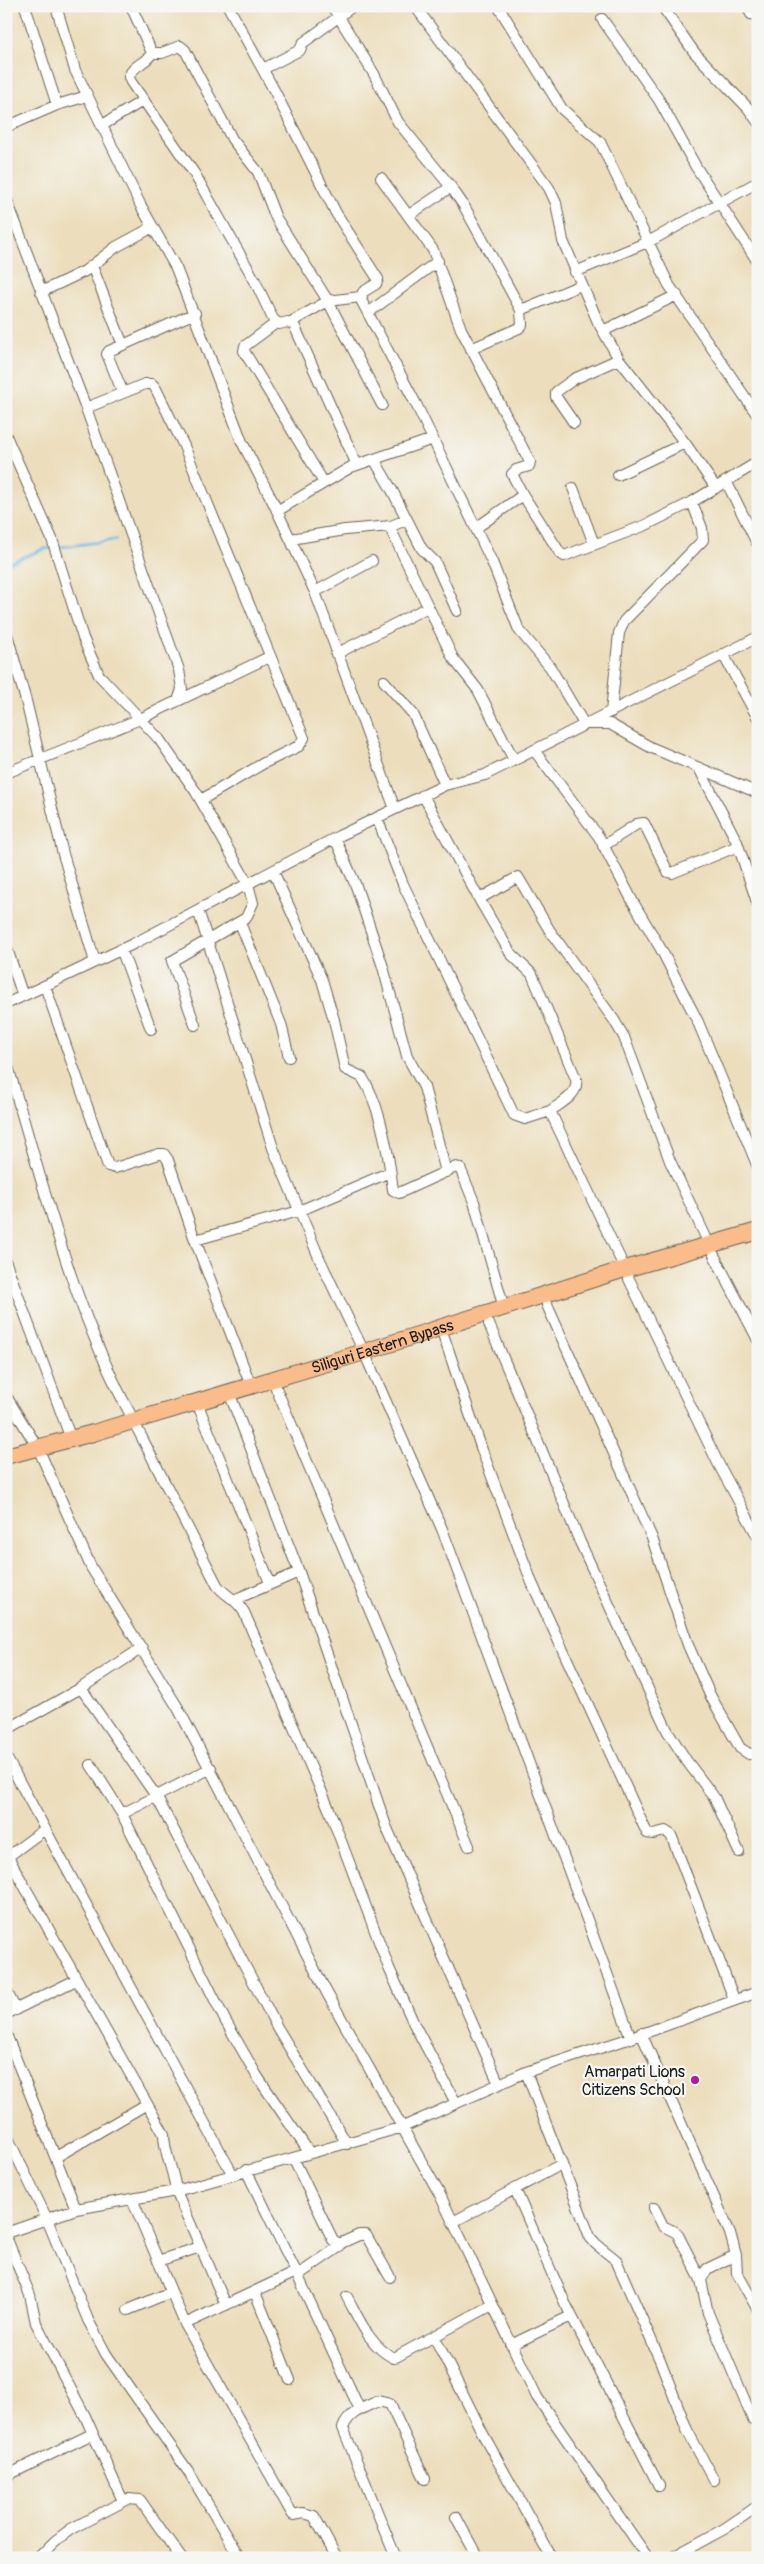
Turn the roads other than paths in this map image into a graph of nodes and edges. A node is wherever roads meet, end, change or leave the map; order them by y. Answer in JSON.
{"nodes":[{"id":1,"x":25,"y":6,"type":"edge"},
{"id":2,"x":56,"y":6,"type":"edge"},
{"id":3,"x":131,"y":6,"type":"edge"},
{"id":4,"x":228,"y":6,"type":"edge"},
{"id":5,"x":332,"y":6,"type":"edge"},
{"id":6,"x":353,"y":6,"type":"edge"},
{"id":7,"x":415,"y":6,"type":"edge"},
{"id":8,"x":498,"y":6,"type":"edge"},
{"id":9,"x":662,"y":6,"type":"edge"},
{"id":10,"x":747,"y":6,"type":"edge"},
{"id":11,"x":758,"y":15,"type":"edge"},
{"id":12,"x":339,"y":18,"type":"junction"},
{"id":13,"x":602,"y":19,"type":"dead end"},
{"id":14,"x":152,"y":53,"type":"junction"},
{"id":15,"x":263,"y":69,"type":"junction"},
{"id":16,"x":87,"y":96,"type":"junction"},
{"id":17,"x":144,"y":100,"type":"junction"},
{"id":18,"x":57,"y":105,"type":"junction"},
{"id":19,"x":758,"y":122,"type":"edge"},
{"id":20,"x":101,"y":126,"type":"junction"},
{"id":21,"x":6,"y":127,"type":"edge"},
{"id":22,"x":381,"y":178,"type":"dead end"},
{"id":23,"x":758,"y":182,"type":"edge"},
{"id":24,"x":451,"y":187,"type":"junction"},
{"id":25,"x":6,"y":198,"type":"edge"},
{"id":26,"x":722,"y":203,"type":"junction"},
{"id":27,"x":409,"y":215,"type":"junction"},
{"id":28,"x":153,"y":227,"type":"junction"},
{"id":29,"x":650,"y":241,"type":"junction"},
{"id":30,"x":438,"y":261,"type":"junction"},
{"id":31,"x":758,"y":262,"type":"edge"},
{"id":32,"x":92,"y":266,"type":"junction"},
{"id":33,"x":575,"y":272,"type":"junction"},
{"id":34,"x":581,"y":285,"type":"junction"},
{"id":35,"x":41,"y":292,"type":"junction"},
{"id":36,"x":677,"y":295,"type":"junction"},
{"id":37,"x":360,"y":296,"type":"junction"},
{"id":38,"x":328,"y":302,"type":"junction"},
{"id":39,"x":195,"y":313,"type":"junction"},
{"id":40,"x":368,"y":313,"type":"junction"},
{"id":41,"x":522,"y":317,"type":"junction"},
{"id":42,"x":276,"y":322,"type":"junction"},
{"id":43,"x":291,"y":322,"type":"junction"},
{"id":44,"x":603,"y":331,"type":"junction"},
{"id":45,"x":123,"y":345,"type":"junction"},
{"id":46,"x":473,"y":354,"type":"junction"},
{"id":47,"x":619,"y":359,"type":"junction"},
{"id":48,"x":123,"y":393,"type":"junction"},
{"id":49,"x":382,"y":405,"type":"dead end"},
{"id":50,"x":86,"y":408,"type":"junction"},
{"id":51,"x":758,"y":416,"type":"edge"},
{"id":52,"x":574,"y":423,"type":"dead end"},
{"id":53,"x":433,"y":439,"type":"junction"},
{"id":54,"x":7,"y":441,"type":"edge"},
{"id":55,"x":685,"y":442,"type":"junction"},
{"id":56,"x":374,"y":459,"type":"junction"},
{"id":57,"x":758,"y":462,"type":"edge"},
{"id":58,"x":357,"y":465,"type":"junction"},
{"id":59,"x":618,"y":474,"type":"dead end"},
{"id":60,"x":726,"y":482,"type":"junction"},
{"id":61,"x":324,"y":483,"type":"junction"},
{"id":62,"x":573,"y":488,"type":"dead end"},
{"id":63,"x":716,"y":488,"type":"junction"},
{"id":64,"x":523,"y":495,"type":"junction"},
{"id":65,"x":692,"y":502,"type":"junction"},
{"id":66,"x":278,"y":511,"type":"junction"},
{"id":67,"x":406,"y":520,"type":"junction"},
{"id":68,"x":391,"y":526,"type":"junction"},
{"id":69,"x":476,"y":528,"type":"junction"},
{"id":70,"x":290,"y":539,"type":"junction"},
{"id":71,"x":594,"y":544,"type":"junction"},
{"id":72,"x":758,"y":546,"type":"edge"},
{"id":73,"x":372,"y":561,"type":"dead end"},
{"id":74,"x":315,"y":592,"type":"junction"},
{"id":75,"x":428,"y":607,"type":"junction"},
{"id":76,"x":457,"y":611,"type":"dead end"},
{"id":77,"x":6,"y":632,"type":"edge"},
{"id":78,"x":758,"y":637,"type":"edge"},
{"id":79,"x":336,"y":654,"type":"junction"},
{"id":80,"x":723,"y":654,"type":"junction"},
{"id":81,"x":269,"y":657,"type":"junction"},
{"id":82,"x":384,"y":681,"type":"dead end"},
{"id":83,"x":178,"y":701,"type":"junction"},
{"id":84,"x":610,"y":712,"type":"junction"},
{"id":85,"x":758,"y":718,"type":"edge"},
{"id":86,"x":140,"y":719,"type":"junction"},
{"id":87,"x":584,"y":724,"type":"junction"},
{"id":88,"x":534,"y":750,"type":"junction"},
{"id":89,"x":40,"y":760,"type":"junction"},
{"id":90,"x":514,"y":760,"type":"junction"},
{"id":91,"x":699,"y":768,"type":"junction"},
{"id":92,"x":6,"y":773,"type":"edge"},
{"id":93,"x":445,"y":785,"type":"junction"},
{"id":94,"x":758,"y":793,"type":"edge"},
{"id":95,"x":423,"y":795,"type":"junction"},
{"id":96,"x":201,"y":800,"type":"junction"},
{"id":97,"x":395,"y":809,"type":"junction"},
{"id":98,"x":377,"y":818,"type":"junction"},
{"id":99,"x":335,"y":838,"type":"junction"},
{"id":100,"x":603,"y":846,"type":"junction"},
{"id":101,"x":738,"y":846,"type":"junction"},
{"id":102,"x":273,"y":871,"type":"junction"},
{"id":103,"x":248,"y":884,"type":"junction"},
{"id":104,"x":479,"y":899,"type":"junction"},
{"id":105,"x":758,"y":905,"type":"edge"},
{"id":106,"x":198,"y":910,"type":"junction"},
{"id":107,"x":240,"y":923,"type":"junction"},
{"id":108,"x":208,"y":940,"type":"junction"},
{"id":109,"x":6,"y":946,"type":"edge"},
{"id":110,"x":121,"y":950,"type":"junction"},
{"id":111,"x":95,"y":962,"type":"junction"},
{"id":112,"x":45,"y":986,"type":"junction"},
{"id":113,"x":23,"y":996,"type":"junction"},
{"id":114,"x":6,"y":1004,"type":"edge"},
{"id":115,"x":195,"y":1025,"type":"dead end"},
{"id":116,"x":151,"y":1029,"type":"dead end"},
{"id":117,"x":289,"y":1057,"type":"dead end"},
{"id":118,"x":6,"y":1060,"type":"edge"},
{"id":119,"x":550,"y":1111,"type":"junction"},
{"id":120,"x":758,"y":1167,"type":"edge"},
{"id":121,"x":390,"y":1172,"type":"junction"},
{"id":122,"x":446,"y":1172,"type":"junction"},
{"id":123,"x":299,"y":1211,"type":"junction"},
{"id":124,"x":758,"y":1231,"type":"edge"},
{"id":125,"x":195,"y":1240,"type":"junction"},
{"id":126,"x":758,"y":1242,"type":"edge"},
{"id":127,"x":712,"y":1251,"type":"junction"},
{"id":128,"x":6,"y":1263,"type":"edge"},
{"id":129,"x":627,"y":1274,"type":"junction"},
{"id":130,"x":547,"y":1305,"type":"junction"},
{"id":131,"x":504,"y":1308,"type":"junction"},
{"id":132,"x":489,"y":1324,"type":"junction"},
{"id":133,"x":444,"y":1337,"type":"junction"},
{"id":134,"x":758,"y":1340,"type":"edge"},
{"id":135,"x":366,"y":1357,"type":"junction"},
{"id":136,"x":251,"y":1386,"type":"junction"},
{"id":137,"x":276,"y":1388,"type":"junction"},
{"id":138,"x":6,"y":1396,"type":"edge"},
{"id":139,"x":232,"y":1400,"type":"junction"},
{"id":140,"x":200,"y":1410,"type":"junction"},
{"id":141,"x":135,"y":1425,"type":"junction"},
{"id":142,"x":71,"y":1439,"type":"junction"},
{"id":143,"x":39,"y":1452,"type":"junction"},
{"id":144,"x":6,"y":1456,"type":"edge"},
{"id":145,"x":6,"y":1465,"type":"edge"},
{"id":146,"x":758,"y":1538,"type":"edge"},
{"id":147,"x":299,"y":1572,"type":"junction"},
{"id":148,"x":270,"y":1583,"type":"junction"},
{"id":149,"x":236,"y":1599,"type":"junction"},
{"id":150,"x":142,"y":1648,"type":"junction"},
{"id":151,"x":81,"y":1688,"type":"junction"},
{"id":152,"x":6,"y":1730,"type":"edge"},
{"id":153,"x":758,"y":1753,"type":"edge"},
{"id":154,"x":6,"y":1757,"type":"edge"},
{"id":155,"x":91,"y":1765,"type":"dead end"},
{"id":156,"x":211,"y":1768,"type":"junction"},
{"id":157,"x":156,"y":1796,"type":"junction"},
{"id":158,"x":122,"y":1814,"type":"junction"},
{"id":159,"x":45,"y":1829,"type":"junction"},
{"id":160,"x":469,"y":1846,"type":"dead end"},
{"id":161,"x":739,"y":1852,"type":"dead end"},
{"id":162,"x":7,"y":1858,"type":"edge"},
{"id":163,"x":76,"y":1980,"type":"junction"},
{"id":164,"x":6,"y":1990,"type":"edge"},
{"id":165,"x":758,"y":1992,"type":"edge"},
{"id":166,"x":734,"y":1999,"type":"junction"},
{"id":167,"x":11,"y":2012,"type":"edge"},
{"id":168,"x":6,"y":2034,"type":"edge"},
{"id":169,"x":636,"y":2036,"type":"junction"},
{"id":170,"x":526,"y":2072,"type":"junction"},
{"id":171,"x":499,"y":2084,"type":"junction"},
{"id":172,"x":456,"y":2103,"type":"junction"},
{"id":173,"x":147,"y":2104,"type":"junction"},
{"id":174,"x":403,"y":2127,"type":"junction"},
{"id":175,"x":6,"y":2134,"type":"edge"},
{"id":176,"x":347,"y":2144,"type":"junction"},
{"id":177,"x":309,"y":2152,"type":"junction"},
{"id":178,"x":56,"y":2157,"type":"junction"},
{"id":179,"x":293,"y":2158,"type":"junction"},
{"id":180,"x":562,"y":2164,"type":"junction"},
{"id":181,"x":246,"y":2170,"type":"junction"},
{"id":182,"x":233,"y":2175,"type":"junction"},
{"id":183,"x":515,"y":2189,"type":"junction"},
{"id":184,"x":176,"y":2191,"type":"junction"},
{"id":185,"x":132,"y":2199,"type":"junction"},
{"id":186,"x":654,"y":2208,"type":"dead end"},
{"id":187,"x":76,"y":2209,"type":"junction"},
{"id":188,"x":47,"y":2219,"type":"junction"},
{"id":189,"x":453,"y":2222,"type":"junction"},
{"id":190,"x":6,"y":2233,"type":"edge"},
{"id":191,"x":6,"y":2238,"type":"edge"},
{"id":192,"x":200,"y":2247,"type":"junction"},
{"id":193,"x":339,"y":2247,"type":"dead end"},
{"id":194,"x":736,"y":2255,"type":"junction"},
{"id":195,"x":158,"y":2262,"type":"junction"},
{"id":196,"x":296,"y":2272,"type":"junction"},
{"id":197,"x":390,"y":2277,"type":"dead end"},
{"id":198,"x":701,"y":2280,"type":"junction"},
{"id":199,"x":171,"y":2292,"type":"junction"},
{"id":200,"x":255,"y":2292,"type":"junction"},
{"id":201,"x":347,"y":2297,"type":"dead end"},
{"id":202,"x":492,"y":2305,"type":"junction"},
{"id":203,"x":226,"y":2306,"type":"junction"},
{"id":204,"x":128,"y":2310,"type":"dead end"},
{"id":205,"x":758,"y":2310,"type":"edge"},
{"id":206,"x":571,"y":2316,"type":"junction"},
{"id":207,"x":185,"y":2324,"type":"junction"},
{"id":208,"x":435,"y":2338,"type":"junction"},
{"id":209,"x":511,"y":2345,"type":"junction"},
{"id":210,"x":290,"y":2380,"type":"dead end"},
{"id":211,"x":360,"y":2410,"type":"junction"},
{"id":212,"x":753,"y":2420,"type":"dead end"},
{"id":213,"x":92,"y":2434,"type":"junction"},
{"id":214,"x":6,"y":2476,"type":"edge"},
{"id":215,"x":426,"y":2479,"type":"dead end"},
{"id":216,"x":714,"y":2480,"type":"dead end"},
{"id":217,"x":659,"y":2486,"type":"dead end"},
{"id":218,"x":123,"y":2501,"type":"junction"},
{"id":219,"x":758,"y":2506,"type":"edge"},
{"id":220,"x":456,"y":2517,"type":"dead end"},
{"id":221,"x":38,"y":2558,"type":"edge"},
{"id":222,"x":181,"y":2558,"type":"edge"},
{"id":223,"x":240,"y":2558,"type":"edge"},
{"id":224,"x":337,"y":2558,"type":"edge"},
{"id":225,"x":396,"y":2558,"type":"edge"},
{"id":226,"x":478,"y":2558,"type":"edge"},
{"id":227,"x":552,"y":2558,"type":"edge"},
{"id":228,"x":648,"y":2558,"type":"edge"},
{"id":229,"x":671,"y":2558,"type":"edge"}],
"edges":[{"from":1,"to":18,"type":"street"},
{"from":2,"to":16,"type":"street"},
{"from":3,"to":14,"type":"street"},
{"from":4,"to":15,"type":"street"},
{"from":5,"to":12,"type":"street"},
{"from":6,"to":12,"type":"street"},
{"from":7,"to":33,"type":"street"},
{"from":8,"to":29,"type":"street"},
{"from":9,"to":19,"type":"street"},
{"from":10,"to":11,"type":"street"},
{"from":12,"to":15,"type":"street"},
{"from":12,"to":24,"type":"street"},
{"from":13,"to":26,"type":"street"},
{"from":14,"to":17,"type":"street"},
{"from":14,"to":38,"type":"street"},
{"from":15,"to":37,"type":"street"},
{"from":16,"to":18,"type":"street"},
{"from":16,"to":20,"type":"street"},
{"from":17,"to":20,"type":"street"},
{"from":17,"to":42,"type":"street"},
{"from":18,"to":21,"type":"street"},
{"from":20,"to":28,"type":"street"},
{"from":22,"to":27,"type":"street"},
{"from":23,"to":26,"type":"street"},
{"from":24,"to":27,"type":"street"},
{"from":24,"to":41,"type":"street"},
{"from":25,"to":35,"type":"street"},
{"from":26,"to":29,"type":"street"},
{"from":26,"to":31,"type":"street"},
{"from":27,"to":30,"type":"street"},
{"from":28,"to":32,"type":"street"},
{"from":28,"to":39,"type":"street"},
{"from":29,"to":33,"type":"street"},
{"from":29,"to":36,"type":"street"},
{"from":30,"to":40,"type":"street"},
{"from":30,"to":46,"type":"street"},
{"from":32,"to":35,"type":"street"},
{"from":32,"to":45,"type":"street"},
{"from":33,"to":34,"type":"street"},
{"from":34,"to":41,"type":"street"},
{"from":34,"to":44,"type":"street"},
{"from":35,"to":50,"type":"street"},
{"from":36,"to":44,"type":"street"},
{"from":36,"to":51,"type":"street"},
{"from":37,"to":38,"type":"street"},
{"from":37,"to":40,"type":"street"},
{"from":38,"to":43,"type":"street"},
{"from":38,"to":49,"type":"street"},
{"from":39,"to":45,"type":"street"},
{"from":39,"to":66,"type":"street"},
{"from":40,"to":53,"type":"street"},
{"from":41,"to":46,"type":"street"},
{"from":42,"to":43,"type":"street"},
{"from":42,"to":61,"type":"street"},
{"from":43,"to":58,"type":"street"},
{"from":44,"to":47,"type":"street"},
{"from":45,"to":48,"type":"street"},
{"from":46,"to":64,"type":"street"},
{"from":47,"to":52,"type":"street"},
{"from":47,"to":55,"type":"street"},
{"from":48,"to":50,"type":"street"},
{"from":48,"to":81,"type":"street"},
{"from":50,"to":83,"type":"street"},
{"from":53,"to":56,"type":"street"},
{"from":53,"to":69,"type":"street"},
{"from":54,"to":86,"type":"street"},
{"from":55,"to":59,"type":"street"},
{"from":55,"to":63,"type":"street"},
{"from":56,"to":58,"type":"street"},
{"from":56,"to":67,"type":"street"},
{"from":57,"to":60,"type":"street"},
{"from":58,"to":61,"type":"street"},
{"from":60,"to":63,"type":"street"},
{"from":60,"to":72,"type":"street"},
{"from":61,"to":66,"type":"street"},
{"from":62,"to":71,"type":"street"},
{"from":63,"to":65,"type":"street"},
{"from":64,"to":69,"type":"street"},
{"from":64,"to":71,"type":"street"},
{"from":65,"to":71,"type":"street"},
{"from":65,"to":84,"type":"street"},
{"from":66,"to":70,"type":"street"},
{"from":67,"to":68,"type":"street"},
{"from":67,"to":76,"type":"street"},
{"from":68,"to":70,"type":"street"},
{"from":68,"to":75,"type":"street"},
{"from":69,"to":87,"type":"street"},
{"from":70,"to":74,"type":"street"},
{"from":73,"to":74,"type":"street"},
{"from":74,"to":79,"type":"street"},
{"from":75,"to":79,"type":"street"},
{"from":75,"to":90,"type":"street"},
{"from":77,"to":89,"type":"street"},
{"from":78,"to":80,"type":"street"},
{"from":79,"to":97,"type":"street"},
{"from":80,"to":84,"type":"street"},
{"from":80,"to":85,"type":"street"},
{"from":81,"to":83,"type":"street"},
{"from":81,"to":96,"type":"street"},
{"from":82,"to":93,"type":"street"},
{"from":83,"to":86,"type":"street"},
{"from":84,"to":87,"type":"street"},
{"from":86,"to":89,"type":"street"},
{"from":86,"to":96,"type":"street"},
{"from":87,"to":88,"type":"street"},
{"from":87,"to":91,"type":"street"},
{"from":88,"to":90,"type":"street"},
{"from":88,"to":100,"type":"street"},
{"from":89,"to":92,"type":"street"},
{"from":89,"to":111,"type":"street"},
{"from":90,"to":93,"type":"street"},
{"from":91,"to":94,"type":"street"},
{"from":91,"to":101,"type":"street"},
{"from":93,"to":95,"type":"street"},
{"from":95,"to":97,"type":"street"},
{"from":95,"to":104,"type":"street"},
{"from":96,"to":103,"type":"street"},
{"from":97,"to":98,"type":"street"},
{"from":98,"to":99,"type":"street"},
{"from":98,"to":119,"type":"street"},
{"from":99,"to":102,"type":"street"},
{"from":99,"to":122,"type":"street"},
{"from":100,"to":101,"type":"street"},
{"from":100,"to":120,"type":"street"},
{"from":101,"to":105,"type":"street"},
{"from":102,"to":103,"type":"street"},
{"from":102,"to":121,"type":"street"},
{"from":103,"to":106,"type":"street"},
{"from":103,"to":107,"type":"street"},
{"from":104,"to":119,"type":"street"},
{"from":104,"to":127,"type":"street"},
{"from":106,"to":108,"type":"street"},
{"from":106,"to":110,"type":"street"},
{"from":107,"to":108,"type":"street"},
{"from":107,"to":117,"type":"street"},
{"from":108,"to":115,"type":"street"},
{"from":108,"to":123,"type":"street"},
{"from":109,"to":113,"type":"street"},
{"from":110,"to":111,"type":"street"},
{"from":110,"to":116,"type":"street"},
{"from":111,"to":112,"type":"street"},
{"from":112,"to":113,"type":"street"},
{"from":112,"to":125,"type":"street"},
{"from":113,"to":114,"type":"street"},
{"from":118,"to":141,"type":"street"},
{"from":119,"to":129,"type":"street"},
{"from":121,"to":122,"type":"street"},
{"from":121,"to":123,"type":"street"},
{"from":122,"to":131,"type":"street"},
{"from":123,"to":125,"type":"street"},
{"from":123,"to":135,"type":"street"},
{"from":124,"to":127,"type":"main road","name":"Siliguri Eastern Bypass"},
{"from":125,"to":136,"type":"street"},
{"from":126,"to":127,"type":"main road","name":"Siliguri Eastern Bypass"},
{"from":127,"to":129,"type":"main road","name":"Siliguri Eastern Bypass"},
{"from":127,"to":134,"type":"street"},
{"from":128,"to":142,"type":"street"},
{"from":129,"to":130,"type":"main road","name":"Siliguri Eastern Bypass"},
{"from":129,"to":131,"type":"main road","name":"Siliguri Eastern Bypass"},
{"from":129,"to":146,"type":"street"},
{"from":130,"to":132,"type":"main road","name":"Siliguri Eastern Bypass"},
{"from":130,"to":153,"type":"street"},
{"from":131,"to":135,"type":"main road","name":"Siliguri Eastern Bypass"},
{"from":132,"to":133,"type":"main road","name":"Siliguri Eastern Bypass"},
{"from":132,"to":161,"type":"street"},
{"from":133,"to":135,"type":"main road","name":"Siliguri Eastern Bypass"},
{"from":133,"to":166,"type":"street"},
{"from":135,"to":136,"type":"main road","name":"Siliguri Eastern Bypass"},
{"from":135,"to":137,"type":"main road","name":"Siliguri Eastern Bypass"},
{"from":135,"to":169,"type":"street"},
{"from":136,"to":141,"type":"main road","name":"Siliguri Eastern Bypass"},
{"from":137,"to":139,"type":"main road","name":"Siliguri Eastern Bypass"},
{"from":137,"to":160,"type":"street"},
{"from":138,"to":143,"type":"street"},
{"from":139,"to":140,"type":"main road","name":"Siliguri Eastern Bypass"},
{"from":139,"to":147,"type":"street"},
{"from":140,"to":141,"type":"main road","name":"Siliguri Eastern Bypass"},
{"from":140,"to":148,"type":"street"},
{"from":141,"to":142,"type":"main road","name":"Siliguri Eastern Bypass"},
{"from":141,"to":143,"type":"main road","name":"Siliguri Eastern Bypass"},
{"from":141,"to":149,"type":"street"},
{"from":142,"to":143,"type":"main road","name":"Siliguri Eastern Bypass"},
{"from":143,"to":144,"type":"main road","name":"Siliguri Eastern Bypass"},
{"from":143,"to":145,"type":"main road","name":"Siliguri Eastern Bypass"},
{"from":143,"to":150,"type":"street"},
{"from":147,"to":148,"type":"street"},
{"from":147,"to":171,"type":"street"},
{"from":148,"to":149,"type":"street"},
{"from":149,"to":172,"type":"street"},
{"from":150,"to":151,"type":"street"},
{"from":150,"to":156,"type":"street"},
{"from":151,"to":152,"type":"street"},
{"from":151,"to":157,"type":"street"},
{"from":154,"to":159,"type":"street"},
{"from":155,"to":158,"type":"street"},
{"from":156,"to":157,"type":"street"},
{"from":156,"to":174,"type":"street"},
{"from":157,"to":158,"type":"street"},
{"from":157,"to":176,"type":"street"},
{"from":158,"to":177,"type":"street"},
{"from":159,"to":162,"type":"street"},
{"from":159,"to":182,"type":"street"},
{"from":162,"to":163,"type":"street"},
{"from":163,"to":167,"type":"street"},
{"from":163,"to":173,"type":"street"},
{"from":164,"to":167,"type":"street"},
{"from":165,"to":166,"type":"street"},
{"from":166,"to":169,"type":"street"},
{"from":168,"to":178,"type":"street"},
{"from":169,"to":170,"type":"street"},
{"from":169,"to":194,"type":"street"},
{"from":170,"to":171,"type":"street"},
{"from":170,"to":180,"type":"street"},
{"from":171,"to":172,"type":"street"},
{"from":172,"to":174,"type":"street"},
{"from":173,"to":178,"type":"street"},
{"from":173,"to":184,"type":"street"},
{"from":174,"to":176,"type":"street"},
{"from":174,"to":189,"type":"street"},
{"from":175,"to":188,"type":"street"},
{"from":176,"to":177,"type":"street"},
{"from":177,"to":179,"type":"street"},
{"from":178,"to":187,"type":"street"},
{"from":179,"to":181,"type":"street"},
{"from":179,"to":197,"type":"street"},
{"from":180,"to":183,"type":"street"},
{"from":180,"to":216,"type":"street"},
{"from":181,"to":182,"type":"street"},
{"from":181,"to":196,"type":"street"},
{"from":182,"to":184,"type":"street"},
{"from":183,"to":189,"type":"street"},
{"from":183,"to":206,"type":"street"},
{"from":184,"to":185,"type":"street"},
{"from":184,"to":192,"type":"street"},
{"from":185,"to":187,"type":"street"},
{"from":185,"to":195,"type":"street"},
{"from":186,"to":198,"type":"street"},
{"from":187,"to":188,"type":"street"},
{"from":188,"to":190,"type":"street"},
{"from":188,"to":223,"type":"street"},
{"from":189,"to":202,"type":"street"},
{"from":191,"to":213,"type":"street"},
{"from":192,"to":195,"type":"street"},
{"from":192,"to":203,"type":"street"},
{"from":193,"to":196,"type":"street"},
{"from":194,"to":198,"type":"street"},
{"from":194,"to":205,"type":"street"},
{"from":195,"to":199,"type":"street"},
{"from":196,"to":200,"type":"street"},
{"from":196,"to":211,"type":"street"},
{"from":198,"to":212,"type":"street"},
{"from":199,"to":204,"type":"street"},
{"from":199,"to":207,"type":"street"},
{"from":200,"to":203,"type":"street"},
{"from":200,"to":210,"type":"street"},
{"from":201,"to":208,"type":"street"},
{"from":202,"to":208,"type":"street"},
{"from":202,"to":209,"type":"street"},
{"from":203,"to":207,"type":"street"},
{"from":206,"to":209,"type":"street"},
{"from":206,"to":217,"type":"street"},
{"from":207,"to":224,"type":"street"},
{"from":208,"to":227,"type":"street"},
{"from":209,"to":228,"type":"street"},
{"from":211,"to":215,"type":"street"},
{"from":211,"to":225,"type":"street"},
{"from":213,"to":214,"type":"street"},
{"from":213,"to":218,"type":"street"},
{"from":218,"to":221,"type":"street"},
{"from":218,"to":222,"type":"street"},
{"from":219,"to":229,"type":"street"},
{"from":220,"to":226,"type":"street"}]}
